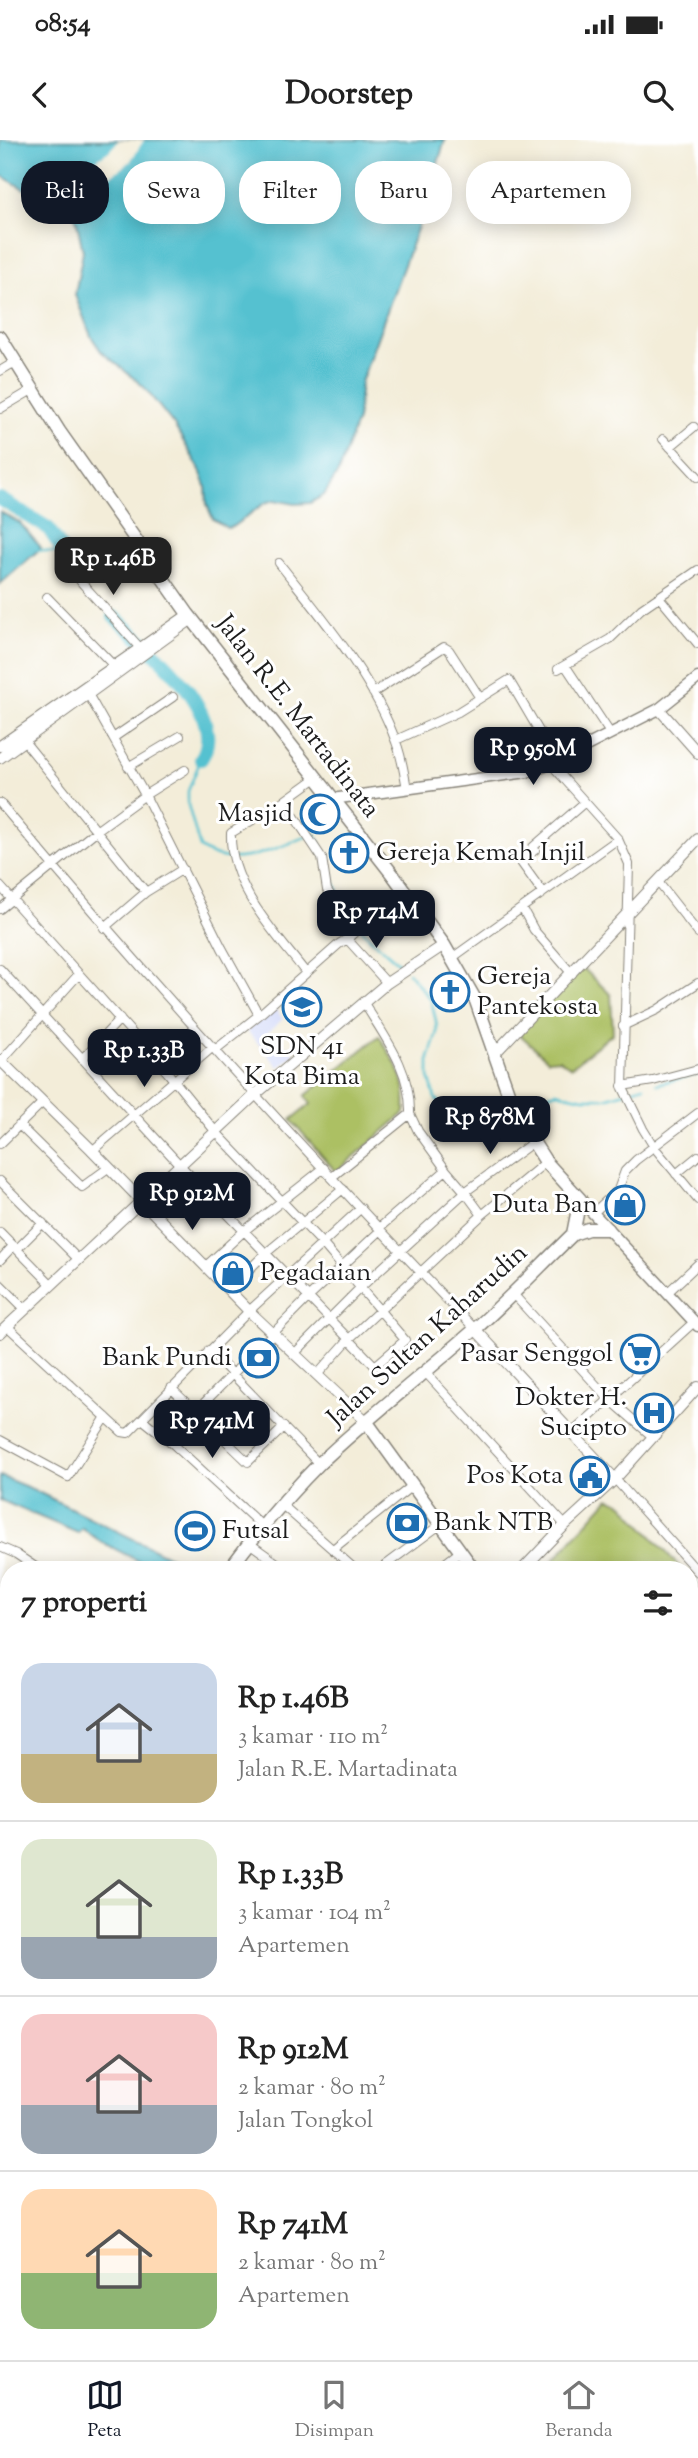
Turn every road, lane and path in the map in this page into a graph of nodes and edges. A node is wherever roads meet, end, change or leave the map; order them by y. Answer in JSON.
{"nodes":[{"id":1,"x":0,"y":337,"type":"edge"},
{"id":2,"x":15,"y":362,"type":"junction"},
{"id":3,"x":0,"y":371,"type":"edge"},
{"id":4,"x":32,"y":390,"type":"junction"},
{"id":5,"x":0,"y":410,"type":"edge"},
{"id":6,"x":694,"y":427,"type":"dead end"},
{"id":7,"x":663,"y":439,"type":"dead end"},
{"id":8,"x":670,"y":447,"type":"junction"},
{"id":9,"x":698,"y":477,"type":"edge"},
{"id":10,"x":66,"y":562,"type":"dead end"},
{"id":11,"x":279,"y":563,"type":"dead end"},
{"id":12,"x":698,"y":570,"type":"edge"},
{"id":13,"x":47,"y":597,"type":"dead end"},
{"id":14,"x":659,"y":597,"type":"junction"},
{"id":15,"x":190,"y":617,"type":"junction"},
{"id":16,"x":698,"y":644,"type":"edge"},
{"id":17,"x":143,"y":649,"type":"junction"},
{"id":18,"x":114,"y":666,"type":"junction"},
{"id":19,"x":698,"y":678,"type":"edge"},
{"id":20,"x":373,"y":693,"type":"junction"},
{"id":21,"x":88,"y":694,"type":"junction"},
{"id":22,"x":173,"y":697,"type":"dead end"},
{"id":23,"x":480,"y":698,"type":"junction"},
{"id":24,"x":659,"y":709,"type":"junction"},
{"id":25,"x":610,"y":733,"type":"junction"},
{"id":26,"x":180,"y":736,"type":"dead end"},
{"id":27,"x":113,"y":738,"type":"junction"},
{"id":28,"x":396,"y":740,"type":"junction"},
{"id":29,"x":24,"y":741,"type":"junction"},
{"id":30,"x":0,"y":746,"type":"edge"},
{"id":31,"x":698,"y":754,"type":"edge"},
{"id":32,"x":0,"y":758,"type":"edge"},
{"id":33,"x":554,"y":762,"type":"junction"},
{"id":34,"x":128,"y":767,"type":"junction"},
{"id":35,"x":185,"y":770,"type":"dead end"},
{"id":36,"x":316,"y":778,"type":"junction"},
{"id":37,"x":407,"y":789,"type":"junction"},
{"id":38,"x":145,"y":795,"type":"junction"},
{"id":39,"x":332,"y":799,"type":"junction"},
{"id":40,"x":284,"y":801,"type":"junction"},
{"id":41,"x":585,"y":802,"type":"junction"},
{"id":42,"x":0,"y":803,"type":"edge"},
{"id":43,"x":96,"y":831,"type":"junction"},
{"id":44,"x":618,"y":839,"type":"junction"},
{"id":45,"x":698,"y":839,"type":"edge"},
{"id":46,"x":54,"y":867,"type":"junction"},
{"id":47,"x":183,"y":869,"type":"junction"},
{"id":48,"x":657,"y":882,"type":"junction"},
{"id":49,"x":0,"y":886,"type":"edge"},
{"id":50,"x":146,"y":892,"type":"junction"},
{"id":51,"x":543,"y":893,"type":"junction"},
{"id":52,"x":11,"y":900,"type":"junction"},
{"id":53,"x":522,"y":908,"type":"junction"},
{"id":54,"x":0,"y":909,"type":"edge"},
{"id":55,"x":626,"y":915,"type":"junction"},
{"id":56,"x":104,"y":928,"type":"junction"},
{"id":57,"x":698,"y":933,"type":"edge"},
{"id":58,"x":347,"y":939,"type":"junction"},
{"id":59,"x":444,"y":945,"type":"junction"},
{"id":60,"x":452,"y":958,"type":"junction"},
{"id":61,"x":0,"y":970,"type":"edge"},
{"id":62,"x":306,"y":973,"type":"junction"},
{"id":63,"x":79,"y":974,"type":"junction"},
{"id":64,"x":572,"y":974,"type":"junction"},
{"id":65,"x":387,"y":983,"type":"junction"},
{"id":66,"x":698,"y":983,"type":"edge"},
{"id":67,"x":364,"y":1003,"type":"junction"},
{"id":68,"x":259,"y":1015,"type":"junction"},
{"id":69,"x":42,"y":1017,"type":"junction"},
{"id":70,"x":120,"y":1019,"type":"junction"},
{"id":71,"x":623,"y":1026,"type":"junction"},
{"id":72,"x":214,"y":1049,"type":"junction"},
{"id":73,"x":495,"y":1053,"type":"junction"},
{"id":74,"x":82,"y":1059,"type":"junction"},
{"id":75,"x":1,"y":1065,"type":"edge"},
{"id":76,"x":698,"y":1069,"type":"edge"},
{"id":77,"x":175,"y":1081,"type":"junction"},
{"id":78,"x":624,"y":1090,"type":"junction"},
{"id":79,"x":256,"y":1094,"type":"junction"},
{"id":80,"x":43,"y":1102,"type":"junction"},
{"id":81,"x":698,"y":1113,"type":"edge"},
{"id":82,"x":410,"y":1114,"type":"junction"},
{"id":83,"x":135,"y":1115,"type":"junction"},
{"id":84,"x":19,"y":1125,"type":"junction"},
{"id":85,"x":215,"y":1131,"type":"junction"},
{"id":86,"x":532,"y":1143,"type":"junction"},
{"id":87,"x":0,"y":1144,"type":"edge"},
{"id":88,"x":654,"y":1147,"type":"junction"},
{"id":89,"x":92,"y":1151,"type":"junction"},
{"id":90,"x":698,"y":1156,"type":"edge"},
{"id":91,"x":547,"y":1162,"type":"junction"},
{"id":92,"x":180,"y":1165,"type":"junction"},
{"id":93,"x":108,"y":1168,"type":"junction"},
{"id":94,"x":324,"y":1168,"type":"junction"},
{"id":95,"x":446,"y":1170,"type":"junction"},
{"id":96,"x":676,"y":1174,"type":"junction"},
{"id":97,"x":332,"y":1177,"type":"junction"},
{"id":98,"x":0,"y":1181,"type":"edge"},
{"id":99,"x":343,"y":1189,"type":"junction"},
{"id":100,"x":465,"y":1192,"type":"junction"},
{"id":101,"x":697,"y":1198,"type":"edge"},
{"id":102,"x":580,"y":1199,"type":"junction"},
{"id":103,"x":281,"y":1201,"type":"junction"},
{"id":104,"x":141,"y":1202,"type":"junction"},
{"id":105,"x":361,"y":1208,"type":"junction"},
{"id":106,"x":593,"y":1213,"type":"junction"},
{"id":107,"x":482,"y":1215,"type":"junction"},
{"id":108,"x":301,"y":1222,"type":"junction"},
{"id":109,"x":43,"y":1223,"type":"junction"},
{"id":110,"x":607,"y":1228,"type":"junction"},
{"id":111,"x":380,"y":1229,"type":"junction"},
{"id":112,"x":244,"y":1231,"type":"junction"},
{"id":113,"x":0,"y":1232,"type":"edge"},
{"id":114,"x":573,"y":1234,"type":"junction"},
{"id":115,"x":322,"y":1243,"type":"junction"},
{"id":116,"x":15,"y":1247,"type":"junction"},
{"id":117,"x":400,"y":1250,"type":"junction"},
{"id":118,"x":266,"y":1253,"type":"junction"},
{"id":119,"x":78,"y":1259,"type":"junction"},
{"id":120,"x":0,"y":1260,"type":"edge"},
{"id":121,"x":698,"y":1264,"type":"edge"},
{"id":122,"x":205,"y":1266,"type":"junction"},
{"id":123,"x":342,"y":1267,"type":"junction"},
{"id":124,"x":421,"y":1273,"type":"junction"},
{"id":125,"x":288,"y":1276,"type":"junction"},
{"id":126,"x":0,"y":1284,"type":"edge"},
{"id":127,"x":51,"y":1284,"type":"junction"},
{"id":128,"x":361,"y":1286,"type":"junction"},
{"id":129,"x":228,"y":1290,"type":"junction"},
{"id":130,"x":667,"y":1293,"type":"junction"},
{"id":131,"x":513,"y":1294,"type":"junction"},
{"id":132,"x":309,"y":1297,"type":"junction"},
{"id":133,"x":380,"y":1309,"type":"junction"},
{"id":134,"x":25,"y":1310,"type":"junction"},
{"id":135,"x":249,"y":1311,"type":"junction"},
{"id":136,"x":330,"y":1318,"type":"junction"},
{"id":137,"x":696,"y":1324,"type":"edge"},
{"id":138,"x":4,"y":1329,"type":"edge"},
{"id":139,"x":475,"y":1329,"type":"junction"},
{"id":140,"x":272,"y":1335,"type":"junction"},
{"id":141,"x":350,"y":1338,"type":"junction"},
{"id":142,"x":209,"y":1350,"type":"junction"},
{"id":143,"x":294,"y":1354,"type":"junction"},
{"id":144,"x":426,"y":1373,"type":"junction"},
{"id":145,"x":232,"y":1374,"type":"junction"},
{"id":146,"x":317,"y":1375,"type":"junction"},
{"id":147,"x":698,"y":1387,"type":"edge"},
{"id":148,"x":171,"y":1388,"type":"junction"},
{"id":149,"x":608,"y":1398,"type":"junction"},
{"id":150,"x":195,"y":1412,"type":"junction"},
{"id":151,"x":106,"y":1417,"type":"junction"},
{"id":152,"x":142,"y":1419,"type":"junction"},
{"id":153,"x":366,"y":1421,"type":"junction"},
{"id":154,"x":284,"y":1427,"type":"junction"},
{"id":155,"x":572,"y":1433,"type":"junction"},
{"id":156,"x":653,"y":1437,"type":"junction"},
{"id":157,"x":0,"y":1440,"type":"edge"},
{"id":158,"x":319,"y":1464,"type":"junction"},
{"id":159,"x":615,"y":1479,"type":"junction"},
{"id":160,"x":413,"y":1485,"type":"junction"},
{"id":161,"x":281,"y":1504,"type":"junction"},
{"id":162,"x":441,"y":1524,"type":"junction"},
{"id":163,"x":565,"y":1525,"type":"junction"},
{"id":164,"x":262,"y":1526,"type":"junction"},
{"id":165,"x":249,"y":1543,"type":"junction"},
{"id":166,"x":0,"y":1548,"type":"edge"},
{"id":167,"x":333,"y":1549,"type":"junction"},
{"id":168,"x":461,"y":1551,"type":"junction"},
{"id":169,"x":26,"y":1561,"type":"edge"},
{"id":170,"x":236,"y":1561,"type":"edge"},
{"id":171,"x":274,"y":1561,"type":"edge"},
{"id":172,"x":346,"y":1561,"type":"edge"},
{"id":173,"x":391,"y":1561,"type":"edge"},
{"id":174,"x":448,"y":1561,"type":"edge"},
{"id":175,"x":468,"y":1561,"type":"edge"},
{"id":176,"x":531,"y":1561,"type":"edge"},
{"id":177,"x":688,"y":1561,"type":"edge"}],
"edges":[{"from":1,"to":2,"type":"highway","name":"Jalan R.E. Martadinata"},
{"from":2,"to":3,"type":"street"},
{"from":2,"to":4,"type":"highway","name":"Jalan R.E. Martadinata"},
{"from":4,"to":5,"type":"street"},
{"from":4,"to":15,"type":"highway","name":"Jalan R.E. Martadinata"},
{"from":6,"to":8,"type":"street"},
{"from":7,"to":8,"type":"street"},
{"from":8,"to":9,"type":"street"},
{"from":10,"to":17,"type":"street"},
{"from":11,"to":20,"type":"street"},
{"from":12,"to":14,"type":"street"},
{"from":13,"to":18,"type":"street"},
{"from":14,"to":16,"type":"street"},
{"from":14,"to":25,"type":"street"},
{"from":15,"to":17,"type":"street"},
{"from":15,"to":36,"type":"highway","name":"Jalan R.E. Martadinata"},
{"from":17,"to":18,"type":"street"},
{"from":17,"to":21,"type":"street"},
{"from":18,"to":30,"type":"street"},
{"from":19,"to":24,"type":"main road"},
{"from":20,"to":23,"type":"street"},
{"from":20,"to":28,"type":"street"},
{"from":21,"to":27,"type":"street"},
{"from":21,"to":29,"type":"street"},
{"from":22,"to":27,"type":"street"},
{"from":23,"to":28,"type":"street"},
{"from":23,"to":33,"type":"street"},
{"from":24,"to":25,"type":"main road"},
{"from":24,"to":31,"type":"street"},
{"from":25,"to":33,"type":"main road"},
{"from":26,"to":34,"type":"street"},
{"from":27,"to":34,"type":"street"},
{"from":28,"to":37,"type":"street"},
{"from":29,"to":32,"type":"street"},
{"from":29,"to":43,"type":"street"},
{"from":33,"to":37,"type":"main road"},
{"from":33,"to":41,"type":"street"},
{"from":34,"to":38,"type":"street"},
{"from":35,"to":38,"type":"street"},
{"from":36,"to":39,"type":"highway","name":"Jalan R.E. Martadinata"},
{"from":36,"to":40,"type":"street"},
{"from":37,"to":39,"type":"main road"},
{"from":38,"to":43,"type":"street"},
{"from":38,"to":47,"type":"street"},
{"from":39,"to":59,"type":"highway","name":"Jalan R.E. Martadinata"},
{"from":40,"to":58,"type":"street"},
{"from":40,"to":62,"type":"street"},
{"from":41,"to":44,"type":"street"},
{"from":41,"to":51,"type":"street"},
{"from":42,"to":46,"type":"street"},
{"from":43,"to":46,"type":"street"},
{"from":43,"to":50,"type":"street"},
{"from":44,"to":51,"type":"street"},
{"from":44,"to":55,"type":"street"},
{"from":45,"to":48,"type":"street"},
{"from":46,"to":52,"type":"street"},
{"from":46,"to":56,"type":"street"},
{"from":47,"to":50,"type":"street"},
{"from":47,"to":68,"type":"street"},
{"from":48,"to":55,"type":"street"},
{"from":48,"to":57,"type":"street"},
{"from":49,"to":52,"type":"street"},
{"from":50,"to":56,"type":"street"},
{"from":51,"to":53,"type":"street"},
{"from":52,"to":54,"type":"street"},
{"from":52,"to":63,"type":"street"},
{"from":53,"to":60,"type":"street"},
{"from":53,"to":64,"type":"street"},
{"from":55,"to":64,"type":"street"},
{"from":55,"to":71,"type":"street"},
{"from":56,"to":72,"type":"street"},
{"from":58,"to":62,"type":"street"},
{"from":58,"to":65,"type":"street"},
{"from":59,"to":60,"type":"highway","name":"Jalan R.E. Martadinata"},
{"from":59,"to":65,"type":"street"},
{"from":60,"to":73,"type":"highway","name":"Jalan R.E. Martadinata"},
{"from":61,"to":69,"type":"street"},
{"from":62,"to":68,"type":"street"},
{"from":63,"to":69,"type":"street"},
{"from":63,"to":70,"type":"street"},
{"from":64,"to":73,"type":"street"},
{"from":65,"to":67,"type":"street"},
{"from":66,"to":71,"type":"street"},
{"from":67,"to":79,"type":"street"},
{"from":67,"to":82,"type":"street"},
{"from":68,"to":72,"type":"street"},
{"from":69,"to":74,"type":"street"},
{"from":69,"to":75,"type":"street"},
{"from":70,"to":74,"type":"street"},
{"from":70,"to":77,"type":"street"},
{"from":71,"to":78,"type":"street"},
{"from":72,"to":77,"type":"street"},
{"from":72,"to":79,"type":"street"},
{"from":73,"to":86,"type":"highway","name":"Jalan R.E. Martadinata"},
{"from":74,"to":83,"type":"street"},
{"from":75,"to":80,"type":"street"},
{"from":76,"to":78,"type":"street"},
{"from":77,"to":83,"type":"street"},
{"from":77,"to":85,"type":"street"},
{"from":78,"to":88,"type":"street"},
{"from":79,"to":85,"type":"street"},
{"from":79,"to":94,"type":"street"},
{"from":80,"to":84,"type":"street"},
{"from":80,"to":89,"type":"street"},
{"from":81,"to":88,"type":"street"},
{"from":82,"to":95,"type":"street"},
{"from":82,"to":97,"type":"street"},
{"from":83,"to":89,"type":"street"},
{"from":83,"to":92,"type":"street"},
{"from":84,"to":87,"type":"street"},
{"from":84,"to":93,"type":"street"},
{"from":85,"to":92,"type":"street"},
{"from":85,"to":103,"type":"street"},
{"from":86,"to":91,"type":"highway","name":"Jalan R.E. Martadinata"},
{"from":86,"to":100,"type":"street"},
{"from":88,"to":96,"type":"street"},
{"from":88,"to":106,"type":"street"},
{"from":89,"to":93,"type":"street"},
{"from":90,"to":96,"type":"street"},
{"from":91,"to":102,"type":"highway","name":"Jalan R.E. Martadinata"},
{"from":91,"to":107,"type":"street"},
{"from":92,"to":104,"type":"street"},
{"from":92,"to":112,"type":"street"},
{"from":93,"to":104,"type":"street"},
{"from":94,"to":97,"type":"street"},
{"from":94,"to":103,"type":"street"},
{"from":95,"to":100,"type":"street"},
{"from":95,"to":111,"type":"street"},
{"from":96,"to":101,"type":"street"},
{"from":97,"to":99,"type":"street"},
{"from":98,"to":109,"type":"street"},
{"from":99,"to":105,"type":"street"},
{"from":99,"to":108,"type":"street"},
{"from":100,"to":107,"type":"street"},
{"from":100,"to":117,"type":"street"},
{"from":102,"to":106,"type":"main road"},
{"from":102,"to":114,"type":"highway"},
{"from":103,"to":108,"type":"street"},
{"from":103,"to":112,"type":"street"},
{"from":104,"to":119,"type":"street"},
{"from":104,"to":122,"type":"street"},
{"from":105,"to":111,"type":"street"},
{"from":105,"to":115,"type":"street"},
{"from":106,"to":110,"type":"main road"},
{"from":107,"to":124,"type":"street"},
{"from":108,"to":115,"type":"street"},
{"from":108,"to":118,"type":"street"},
{"from":109,"to":116,"type":"street"},
{"from":109,"to":119,"type":"street"},
{"from":110,"to":114,"type":"highway"},
{"from":110,"to":130,"type":"main road"},
{"from":111,"to":117,"type":"street"},
{"from":111,"to":123,"type":"street"},
{"from":112,"to":118,"type":"street"},
{"from":112,"to":122,"type":"street"},
{"from":113,"to":116,"type":"street"},
{"from":114,"to":131,"type":"highway","name":"Jalan Sultan Kaharudin"},
{"from":115,"to":123,"type":"street"},
{"from":115,"to":125,"type":"street"},
{"from":116,"to":120,"type":"street"},
{"from":116,"to":127,"type":"street"},
{"from":117,"to":124,"type":"street"},
{"from":117,"to":128,"type":"street"},
{"from":118,"to":125,"type":"street"},
{"from":118,"to":129,"type":"street"},
{"from":119,"to":127,"type":"street"},
{"from":121,"to":130,"type":"street"},
{"from":122,"to":129,"type":"street"},
{"from":123,"to":128,"type":"street"},
{"from":123,"to":132,"type":"street"},
{"from":124,"to":133,"type":"street"},
{"from":124,"to":139,"type":"street"},
{"from":125,"to":132,"type":"street"},
{"from":125,"to":135,"type":"street"},
{"from":126,"to":134,"type":"street"},
{"from":127,"to":134,"type":"street"},
{"from":128,"to":133,"type":"street"},
{"from":128,"to":136,"type":"street"},
{"from":129,"to":135,"type":"street"},
{"from":130,"to":137,"type":"main road"},
{"from":131,"to":139,"type":"highway","name":"Jalan Sultan Kaharudin"},
{"from":131,"to":149,"type":"street"},
{"from":132,"to":136,"type":"street"},
{"from":132,"to":140,"type":"street"},
{"from":133,"to":141,"type":"street"},
{"from":133,"to":141,"type":"street"},
{"from":134,"to":138,"type":"street"},
{"from":135,"to":140,"type":"street"},
{"from":135,"to":142,"type":"street"},
{"from":136,"to":141,"type":"street"},
{"from":136,"to":143,"type":"street"},
{"from":137,"to":149,"type":"street"},
{"from":138,"to":151,"type":"street"},
{"from":139,"to":144,"type":"highway","name":"Jalan Sultan Kaharudin"},
{"from":139,"to":155,"type":"street"},
{"from":140,"to":143,"type":"street"},
{"from":140,"to":145,"type":"street"},
{"from":141,"to":146,"type":"street"},
{"from":142,"to":145,"type":"street"},
{"from":142,"to":148,"type":"street"},
{"from":143,"to":146,"type":"street"},
{"from":144,"to":153,"type":"highway","name":"Jalan Sultan Kaharudin"},
{"from":144,"to":163,"type":"street"},
{"from":145,"to":150,"type":"street"},
{"from":145,"to":154,"type":"street"},
{"from":146,"to":153,"type":"street"},
{"from":147,"to":156,"type":"street"},
{"from":148,"to":150,"type":"street"},
{"from":148,"to":152,"type":"street"},
{"from":149,"to":155,"type":"street"},
{"from":149,"to":156,"type":"street"},
{"from":150,"to":154,"type":"street"},
{"from":151,"to":152,"type":"street"},
{"from":151,"to":157,"type":"street"},
{"from":152,"to":164,"type":"street"},
{"from":153,"to":158,"type":"highway","name":"Jalan Sultan Kaharudin"},
{"from":153,"to":160,"type":"highway"},
{"from":154,"to":158,"type":"street"},
{"from":155,"to":159,"type":"street"},
{"from":156,"to":159,"type":"street"},
{"from":158,"to":161,"type":"highway","name":"Jalan Sultan Kaharudin"},
{"from":159,"to":163,"type":"street"},
{"from":159,"to":177,"type":"street"},
{"from":160,"to":162,"type":"highway"},
{"from":160,"to":167,"type":"street"},
{"from":161,"to":164,"type":"highway","name":"Jalan Sultan Kaharudin"},
{"from":161,"to":167,"type":"street"},
{"from":162,"to":168,"type":"highway"},
{"from":162,"to":173,"type":"street"},
{"from":163,"to":176,"type":"street"},
{"from":164,"to":165,"type":"highway","name":"Jalan Sultan Kaharudin"},
{"from":165,"to":170,"type":"highway","name":"Jalan Sultan Kaharudin"},
{"from":165,"to":171,"type":"street"},
{"from":166,"to":169,"type":"street"},
{"from":167,"to":172,"type":"street"},
{"from":168,"to":174,"type":"street"},
{"from":168,"to":175,"type":"highway"}]}
